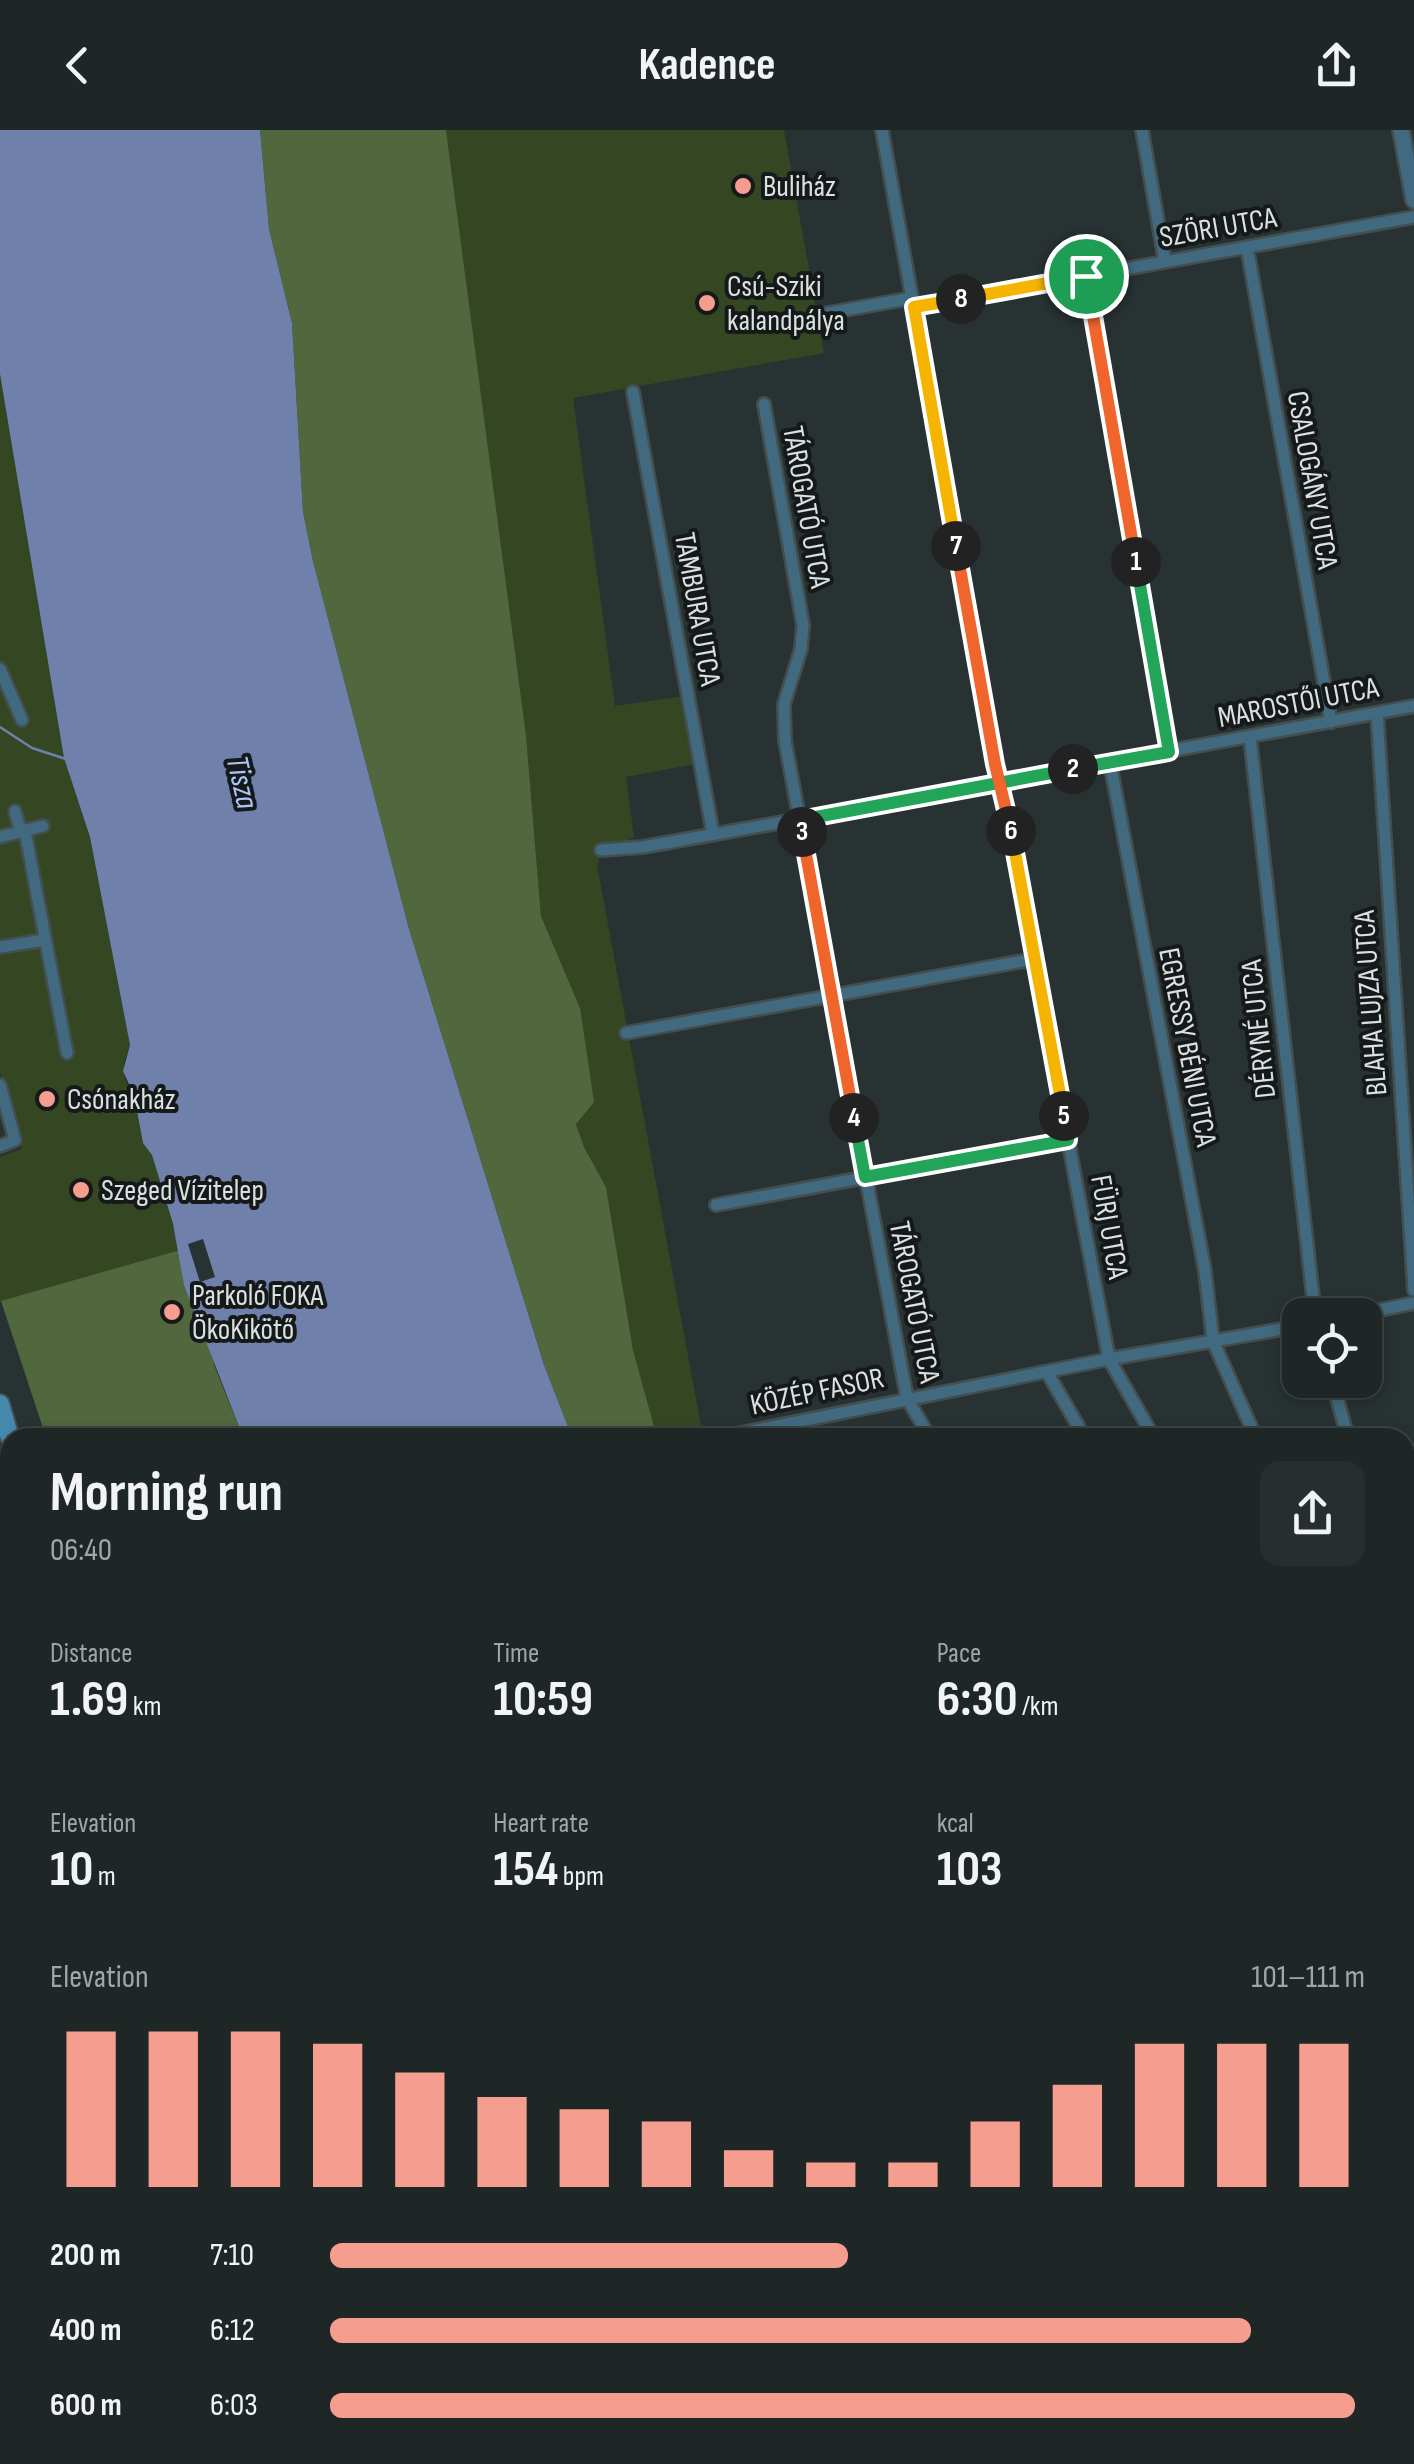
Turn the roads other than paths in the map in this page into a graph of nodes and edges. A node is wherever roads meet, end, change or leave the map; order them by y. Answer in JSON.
{"nodes":[{"id":1,"x":882,"y":130,"type":"edge"},
{"id":2,"x":1142,"y":130,"type":"edge"},
{"id":3,"x":1402,"y":130,"type":"edge"},
{"id":4,"x":1414,"y":200,"type":"edge"},
{"id":5,"x":1414,"y":216,"type":"edge"},
{"id":6,"x":1246,"y":247,"type":"junction"},
{"id":7,"x":1165,"y":262,"type":"junction"},
{"id":8,"x":1086,"y":276,"type":"junction"},
{"id":9,"x":913,"y":302,"type":"junction"},
{"id":10,"x":818,"y":316,"type":"dead end"},
{"id":11,"x":632,"y":392,"type":"dead end"},
{"id":12,"x":764,"y":404,"type":"dead end"},
{"id":13,"x":0,"y":669,"type":"edge"},
{"id":14,"x":1414,"y":706,"type":"edge"},
{"id":15,"x":1376,"y":713,"type":"junction"},
{"id":16,"x":22,"y":720,"type":"dead end"},
{"id":17,"x":1331,"y":722,"type":"junction"},
{"id":18,"x":1250,"y":737,"type":"junction"},
{"id":19,"x":1169,"y":752,"type":"junction"},
{"id":20,"x":1110,"y":762,"type":"junction"},
{"id":21,"x":1001,"y":782,"type":"junction"},
{"id":22,"x":15,"y":810,"type":"dead end"},
{"id":23,"x":800,"y":820,"type":"junction"},
{"id":24,"x":43,"y":826,"type":"dead end"},
{"id":25,"x":25,"y":832,"type":"junction"},
{"id":26,"x":712,"y":834,"type":"junction"},
{"id":27,"x":0,"y":837,"type":"edge"},
{"id":28,"x":601,"y":850,"type":"dead end"},
{"id":29,"x":44,"y":940,"type":"junction"},
{"id":30,"x":0,"y":948,"type":"edge"},
{"id":31,"x":1034,"y":959,"type":"junction"},
{"id":32,"x":832,"y":996,"type":"junction"},
{"id":33,"x":626,"y":1033,"type":"dead end"},
{"id":34,"x":67,"y":1053,"type":"dead end"},
{"id":35,"x":0,"y":1085,"type":"edge"},
{"id":36,"x":1068,"y":1140,"type":"junction"},
{"id":37,"x":0,"y":1146,"type":"edge"},
{"id":38,"x":865,"y":1177,"type":"junction"},
{"id":39,"x":716,"y":1205,"type":"dead end"},
{"id":40,"x":1414,"y":1290,"type":"edge"},
{"id":41,"x":1313,"y":1298,"type":"edge"},
{"id":42,"x":1414,"y":1303,"type":"edge"},
{"id":43,"x":1382,"y":1310,"type":"edge"},
{"id":44,"x":1282,"y":1329,"type":"edge"},
{"id":45,"x":1214,"y":1341,"type":"junction"},
{"id":46,"x":1108,"y":1359,"type":"junction"},
{"id":47,"x":1047,"y":1372,"type":"junction"},
{"id":48,"x":907,"y":1398,"type":"junction"},
{"id":49,"x":1337,"y":1398,"type":"edge"},
{"id":50,"x":0,"y":1404,"type":"edge"},
{"id":51,"x":7,"y":1428,"type":"edge"},
{"id":52,"x":764,"y":1428,"type":"edge"},
{"id":53,"x":924,"y":1428,"type":"edge"},
{"id":54,"x":1079,"y":1428,"type":"edge"},
{"id":55,"x":1148,"y":1428,"type":"edge"},
{"id":56,"x":1252,"y":1428,"type":"edge"},
{"id":57,"x":1345,"y":1428,"type":"edge"}],
"edges":[{"from":1,"to":9,"type":"street","name":"FÜRJ UTCA"},
{"from":2,"to":7,"type":"street"},
{"from":3,"to":4,"type":"street"},
{"from":5,"to":6,"type":"street","name":"SZÖRI UTCA"},
{"from":6,"to":7,"type":"street","name":"SZÖRI UTCA"},
{"from":6,"to":17,"type":"street","name":"CSALOGÁNY UTCA"},
{"from":7,"to":8,"type":"street","name":"SZÖRI UTCA"},
{"from":8,"to":9,"type":"street","name":"SZÖRI UTCA"},
{"from":8,"to":19,"type":"street"},
{"from":9,"to":10,"type":"street","name":"SZÖRI UTCA"},
{"from":9,"to":21,"type":"street","name":"FÜRJ UTCA"},
{"from":11,"to":26,"type":"street","name":"TAMBURA UTCA"},
{"from":12,"to":23,"type":"street","name":"TÁROGATÓ UTCA"},
{"from":13,"to":16,"type":"street"},
{"from":14,"to":15,"type":"street","name":"MAROSTŐI UTCA"},
{"from":15,"to":17,"type":"street","name":"MAROSTŐI UTCA"},
{"from":15,"to":40,"type":"street","name":"BLAHA LUJZA UTCA"},
{"from":17,"to":18,"type":"street","name":"MAROSTŐI UTCA"},
{"from":18,"to":19,"type":"street","name":"MAROSTŐI UTCA"},
{"from":18,"to":41,"type":"street","name":"DÉRYNÉ UTCA"},
{"from":19,"to":20,"type":"street","name":"MAROSTŐI UTCA"},
{"from":20,"to":21,"type":"street","name":"MAROSTŐI UTCA"},
{"from":20,"to":45,"type":"street","name":"EGRESSY BÉNI UTCA"},
{"from":21,"to":23,"type":"street","name":"MAROSTŐI UTCA"},
{"from":21,"to":31,"type":"street","name":"FÜRJ UTCA"},
{"from":22,"to":25,"type":"street"},
{"from":23,"to":26,"type":"street","name":"MAROSTŐI UTCA"},
{"from":23,"to":32,"type":"street","name":"TÁROGATÓ UTCA"},
{"from":24,"to":25,"type":"street"},
{"from":25,"to":27,"type":"street"},
{"from":25,"to":29,"type":"street"},
{"from":26,"to":28,"type":"street","name":"MAROSTŐI UTCA"},
{"from":29,"to":30,"type":"street"},
{"from":29,"to":34,"type":"street"},
{"from":31,"to":32,"type":"street"},
{"from":31,"to":36,"type":"street","name":"FÜRJ UTCA"},
{"from":32,"to":33,"type":"street"},
{"from":32,"to":38,"type":"street","name":"TÁROGATÓ UTCA"},
{"from":35,"to":37,"type":"street"},
{"from":36,"to":38,"type":"street"},
{"from":36,"to":46,"type":"street","name":"FÜRJ UTCA"},
{"from":38,"to":39,"type":"street"},
{"from":38,"to":48,"type":"street","name":"TÁROGATÓ UTCA"},
{"from":42,"to":43,"type":"street"},
{"from":44,"to":45,"type":"street","name":"KÖZÉP FASOR"},
{"from":45,"to":46,"type":"street","name":"KÖZÉP FASOR"},
{"from":45,"to":56,"type":"street"},
{"from":46,"to":47,"type":"street","name":"KÖZÉP FASOR"},
{"from":46,"to":55,"type":"street","name":"FÜRJ UTCA"},
{"from":47,"to":48,"type":"street","name":"KÖZÉP FASOR"},
{"from":47,"to":54,"type":"street"},
{"from":48,"to":52,"type":"street","name":"KÖZÉP FASOR"},
{"from":48,"to":53,"type":"street","name":"TÁROGATÓ UTCA"},
{"from":49,"to":57,"type":"street"},
{"from":50,"to":51,"type":"main road"}]}
